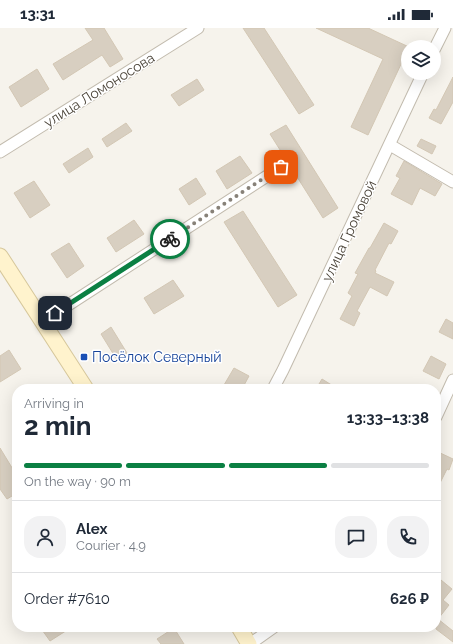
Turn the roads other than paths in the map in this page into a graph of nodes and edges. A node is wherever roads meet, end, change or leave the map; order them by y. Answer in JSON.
{"nodes":[{"id":1,"x":198,"y":28,"type":"edge"},
{"id":2,"x":444,"y":28,"type":"edge"},
{"id":3,"x":439,"y":40,"type":"edge"},
{"id":4,"x":420,"y":80,"type":"edge"},
{"id":5,"x":390,"y":145,"type":"junction"},
{"id":6,"x":0,"y":152,"type":"edge"},
{"id":7,"x":281,"y":167,"type":"dead end"},
{"id":8,"x":453,"y":182,"type":"edge"},
{"id":9,"x":0,"y":256,"type":"edge"},
{"id":10,"x":42,"y":322,"type":"junction"},
{"id":11,"x":453,"y":380,"type":"edge"},
{"id":12,"x":83,"y":384,"type":"edge"},
{"id":13,"x":276,"y":384,"type":"edge"},
{"id":14,"x":441,"y":406,"type":"edge"},
{"id":15,"x":242,"y":632,"type":"edge"},
{"id":16,"x":267,"y":632,"type":"edge"},
{"id":17,"x":250,"y":644,"type":"edge"}],
"edges":[{"from":1,"to":6,"type":"street","name":"улица Ломоносова"},
{"from":2,"to":3,"type":"street"},
{"from":4,"to":5,"type":"street","name":"улица Громовой"},
{"from":5,"to":8,"type":"street"},
{"from":5,"to":13,"type":"street","name":"улица Громовой"},
{"from":7,"to":10,"type":"street"},
{"from":9,"to":10,"type":"main road"},
{"from":10,"to":12,"type":"main road"},
{"from":11,"to":14,"type":"street"},
{"from":15,"to":17,"type":"main road"},
{"from":16,"to":17,"type":"street"}]}
